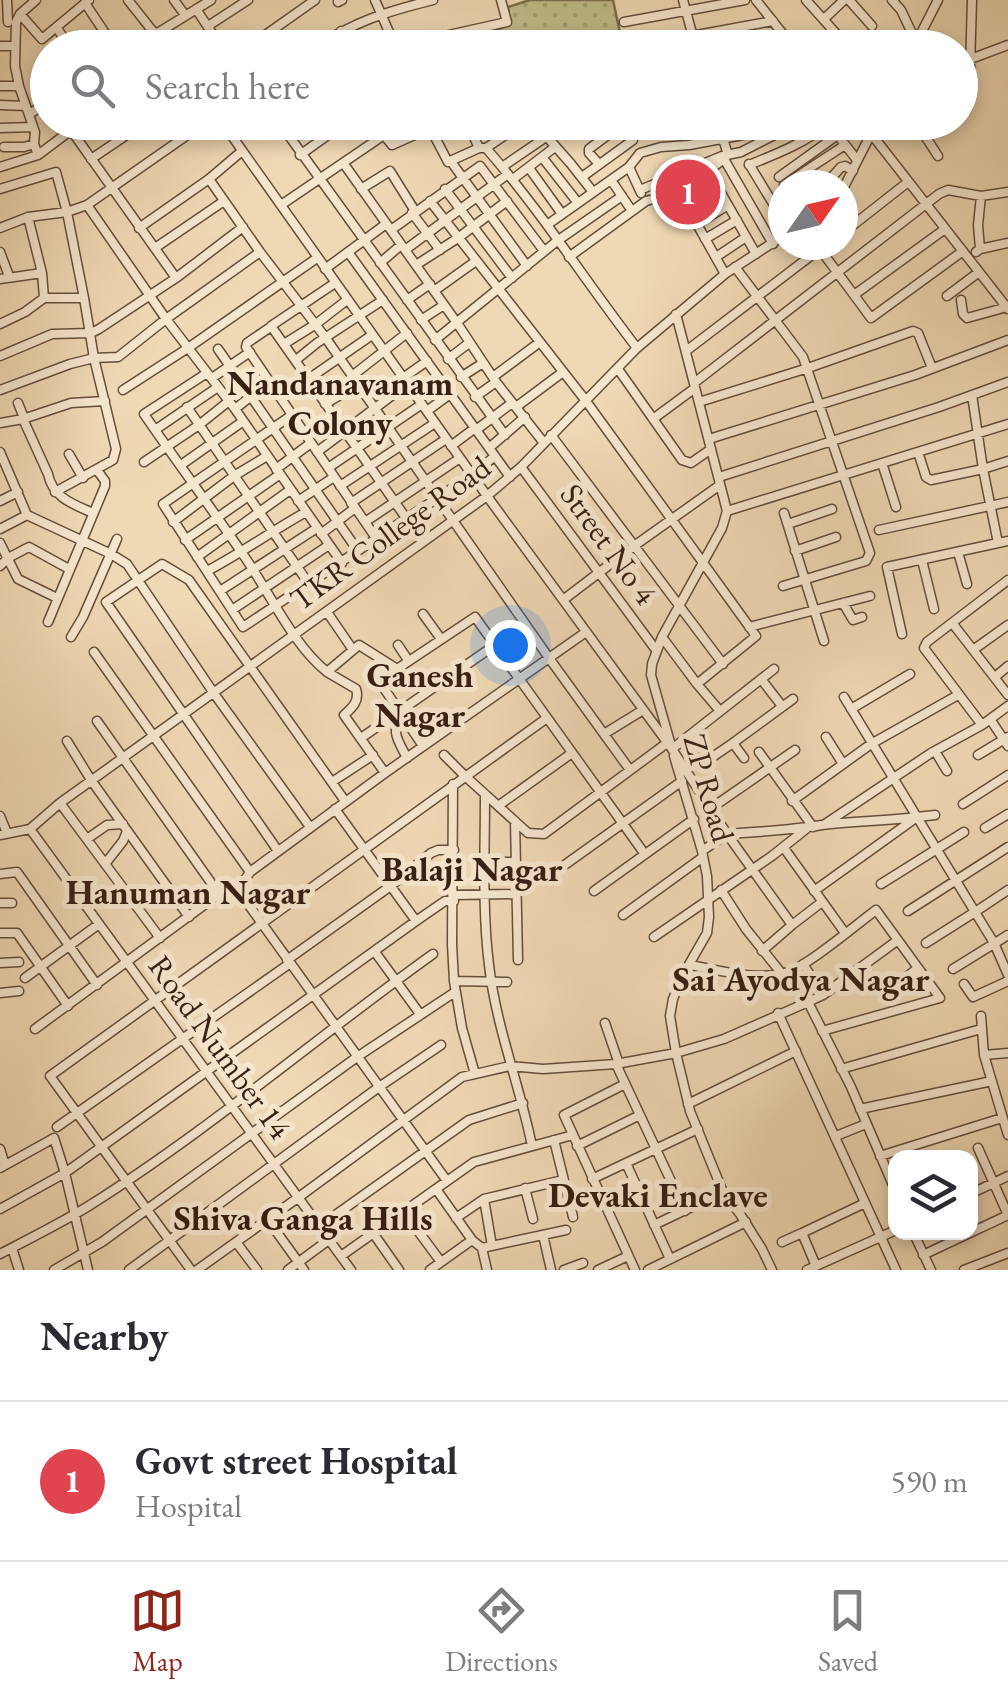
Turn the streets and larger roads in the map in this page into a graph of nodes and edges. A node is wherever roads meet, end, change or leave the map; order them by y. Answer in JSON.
{"nodes":[{"id":1,"x":7,"y":0,"type":"edge"},
{"id":2,"x":36,"y":0,"type":"edge"},
{"id":3,"x":128,"y":0,"type":"edge"},
{"id":4,"x":174,"y":0,"type":"edge"},
{"id":5,"x":210,"y":0,"type":"edge"},
{"id":6,"x":248,"y":0,"type":"edge"},
{"id":7,"x":315,"y":0,"type":"edge"},
{"id":8,"x":375,"y":0,"type":"edge"},
{"id":9,"x":432,"y":0,"type":"edge"},
{"id":10,"x":501,"y":0,"type":"edge"},
{"id":11,"x":683,"y":0,"type":"edge"},
{"id":12,"x":745,"y":0,"type":"edge"},
{"id":13,"x":756,"y":0,"type":"edge"},
{"id":14,"x":806,"y":0,"type":"edge"},
{"id":15,"x":846,"y":0,"type":"edge"},
{"id":16,"x":892,"y":0,"type":"edge"},
{"id":17,"x":938,"y":0,"type":"edge"},
{"id":18,"x":972,"y":0,"type":"edge"},
{"id":19,"x":87,"y":2,"type":"edge"},
{"id":20,"x":196,"y":9,"type":"junction"},
{"id":21,"x":686,"y":11,"type":"junction"},
{"id":22,"x":380,"y":13,"type":"junction"},
{"id":23,"x":185,"y":15,"type":"junction"},
{"id":24,"x":824,"y":19,"type":"junction"},
{"id":25,"x":11,"y":20,"type":"edge"},
{"id":26,"x":773,"y":21,"type":"junction"},
{"id":27,"x":624,"y":22,"type":"dead end"},
{"id":28,"x":208,"y":26,"type":"junction"},
{"id":29,"x":872,"y":26,"type":"dead end"},
{"id":30,"x":57,"y":28,"type":"joint"},
{"id":31,"x":54,"y":30,"type":"edge"},
{"id":32,"x":103,"y":30,"type":"edge"},
{"id":33,"x":153,"y":30,"type":"edge"},
{"id":34,"x":159,"y":30,"type":"edge"},
{"id":35,"x":211,"y":30,"type":"edge"},
{"id":36,"x":272,"y":30,"type":"edge"},
{"id":37,"x":343,"y":30,"type":"edge"},
{"id":38,"x":389,"y":30,"type":"edge"},
{"id":39,"x":478,"y":30,"type":"edge"},
{"id":40,"x":691,"y":30,"type":"edge"},
{"id":41,"x":725,"y":30,"type":"edge"},
{"id":42,"x":780,"y":30,"type":"edge"},
{"id":43,"x":833,"y":30,"type":"edge"},
{"id":44,"x":909,"y":30,"type":"edge"},
{"id":45,"x":924,"y":30,"type":"edge"},
{"id":46,"x":972,"y":30,"type":"edge"},
{"id":47,"x":1008,"y":45,"type":"edge"},
{"id":48,"x":0,"y":46,"type":"edge"},
{"id":49,"x":16,"y":46,"type":"junction"},
{"id":50,"x":978,"y":56,"type":"edge"},
{"id":51,"x":0,"y":66,"type":"edge"},
{"id":52,"x":15,"y":66,"type":"junction"},
{"id":53,"x":0,"y":86,"type":"edge"},
{"id":54,"x":18,"y":86,"type":"junction"},
{"id":55,"x":0,"y":106,"type":"edge"},
{"id":56,"x":28,"y":110,"type":"junction"},
{"id":57,"x":30,"y":117,"type":"edge"},
{"id":58,"x":0,"y":128,"type":"edge"},
{"id":59,"x":30,"y":128,"type":"edge"},
{"id":60,"x":34,"y":140,"type":"edge"},
{"id":61,"x":57,"y":140,"type":"edge"},
{"id":62,"x":78,"y":140,"type":"edge"},
{"id":63,"x":119,"y":140,"type":"edge"},
{"id":64,"x":180,"y":140,"type":"edge"},
{"id":65,"x":234,"y":140,"type":"edge"},
{"id":66,"x":290,"y":140,"type":"edge"},
{"id":67,"x":321,"y":140,"type":"edge"},
{"id":68,"x":377,"y":140,"type":"edge"},
{"id":69,"x":436,"y":140,"type":"edge"},
{"id":70,"x":478,"y":140,"type":"edge"},
{"id":71,"x":496,"y":140,"type":"edge"},
{"id":72,"x":543,"y":140,"type":"edge"},
{"id":73,"x":549,"y":140,"type":"edge"},
{"id":74,"x":600,"y":140,"type":"edge"},
{"id":75,"x":633,"y":140,"type":"dead end"},
{"id":76,"x":710,"y":140,"type":"edge"},
{"id":77,"x":722,"y":140,"type":"edge"},
{"id":78,"x":765,"y":140,"type":"edge"},
{"id":79,"x":805,"y":140,"type":"edge"},
{"id":80,"x":830,"y":140,"type":"edge"},
{"id":81,"x":841,"y":140,"type":"edge"},
{"id":82,"x":868,"y":140,"type":"edge"},
{"id":83,"x":875,"y":140,"type":"edge"},
{"id":84,"x":928,"y":140,"type":"edge"},
{"id":85,"x":34,"y":144,"type":"junction"},
{"id":86,"x":4,"y":146,"type":"dead end"},
{"id":87,"x":556,"y":147,"type":"junction"},
{"id":88,"x":483,"y":148,"type":"junction"},
{"id":89,"x":242,"y":151,"type":"junction"},
{"id":90,"x":741,"y":152,"type":"junction"},
{"id":91,"x":38,"y":154,"type":"junction"},
{"id":92,"x":300,"y":155,"type":"junction"},
{"id":93,"x":938,"y":156,"type":"dead end"},
{"id":94,"x":542,"y":157,"type":"junction"},
{"id":95,"x":726,"y":157,"type":"junction"},
{"id":96,"x":91,"y":159,"type":"junction"},
{"id":97,"x":768,"y":160,"type":"junction"},
{"id":98,"x":857,"y":160,"type":"junction"},
{"id":99,"x":452,"y":162,"type":"junction"},
{"id":100,"x":344,"y":164,"type":"junction"},
{"id":101,"x":598,"y":164,"type":"junction"},
{"id":102,"x":749,"y":164,"type":"junction"},
{"id":103,"x":0,"y":168,"type":"edge"},
{"id":104,"x":529,"y":168,"type":"junction"},
{"id":105,"x":629,"y":168,"type":"junction"},
{"id":106,"x":774,"y":170,"type":"edge"},
{"id":107,"x":796,"y":170,"type":"edge"},
{"id":108,"x":853,"y":170,"type":"edge"},
{"id":109,"x":730,"y":171,"type":"junction"},
{"id":110,"x":709,"y":172,"type":"junction"},
{"id":111,"x":508,"y":173,"type":"junction"},
{"id":112,"x":462,"y":176,"type":"junction"},
{"id":113,"x":582,"y":178,"type":"junction"},
{"id":114,"x":209,"y":179,"type":"junction"},
{"id":115,"x":319,"y":180,"type":"junction"},
{"id":116,"x":610,"y":180,"type":"junction"},
{"id":117,"x":908,"y":182,"type":"junction"},
{"id":118,"x":494,"y":184,"type":"junction"},
{"id":119,"x":716,"y":185,"type":"junction"},
{"id":120,"x":112,"y":188,"type":"junction"},
{"id":121,"x":0,"y":189,"type":"edge"},
{"id":122,"x":361,"y":189,"type":"junction"},
{"id":123,"x":445,"y":189,"type":"junction"},
{"id":124,"x":640,"y":190,"type":"junction"},
{"id":125,"x":593,"y":192,"type":"junction"},
{"id":126,"x":679,"y":192,"type":"junction"},
{"id":127,"x":766,"y":192,"type":"junction"},
{"id":128,"x":1008,"y":192,"type":"edge"},
{"id":129,"x":768,"y":195,"type":"edge"},
{"id":130,"x":622,"y":196,"type":"junction"},
{"id":131,"x":981,"y":196,"type":"junction"},
{"id":132,"x":477,"y":197,"type":"junction"},
{"id":133,"x":430,"y":200,"type":"junction"},
{"id":134,"x":506,"y":201,"type":"junction"},
{"id":135,"x":646,"y":201,"type":"junction"},
{"id":136,"x":224,"y":202,"type":"junction"},
{"id":137,"x":748,"y":202,"type":"junction"},
{"id":138,"x":578,"y":203,"type":"junction"},
{"id":139,"x":86,"y":206,"type":"junction"},
{"id":140,"x":281,"y":206,"type":"junction"},
{"id":141,"x":728,"y":206,"type":"junction"},
{"id":142,"x":927,"y":206,"type":"junction"},
{"id":143,"x":688,"y":208,"type":"junction"},
{"id":144,"x":460,"y":209,"type":"junction"},
{"id":145,"x":67,"y":212,"type":"junction"},
{"id":146,"x":414,"y":212,"type":"junction"},
{"id":147,"x":632,"y":212,"type":"junction"},
{"id":148,"x":490,"y":214,"type":"junction"},
{"id":149,"x":562,"y":214,"type":"junction"},
{"id":150,"x":28,"y":217,"type":"junction"},
{"id":151,"x":444,"y":220,"type":"junction"},
{"id":152,"x":737,"y":220,"type":"junction"},
{"id":153,"x":858,"y":220,"type":"edge"},
{"id":154,"x":697,"y":224,"type":"junction"},
{"id":155,"x":547,"y":225,"type":"junction"},
{"id":156,"x":243,"y":226,"type":"junction"},
{"id":157,"x":474,"y":226,"type":"junction"},
{"id":158,"x":388,"y":227,"type":"junction"},
{"id":159,"x":0,"y":228,"type":"edge"},
{"id":160,"x":139,"y":228,"type":"junction"},
{"id":161,"x":945,"y":229,"type":"junction"},
{"id":162,"x":428,"y":233,"type":"junction"},
{"id":163,"x":768,"y":236,"type":"edge"},
{"id":164,"x":746,"y":237,"type":"junction"},
{"id":165,"x":458,"y":238,"type":"junction"},
{"id":166,"x":706,"y":239,"type":"junction"},
{"id":167,"x":364,"y":240,"type":"junction"},
{"id":168,"x":557,"y":241,"type":"junction"},
{"id":169,"x":1008,"y":243,"type":"edge"},
{"id":170,"x":403,"y":247,"type":"junction"},
{"id":171,"x":768,"y":247,"type":"edge"},
{"id":172,"x":155,"y":248,"type":"junction"},
{"id":173,"x":980,"y":249,"type":"junction"},
{"id":174,"x":440,"y":250,"type":"junction"},
{"id":175,"x":963,"y":250,"type":"junction"},
{"id":176,"x":0,"y":252,"type":"edge"},
{"id":177,"x":260,"y":252,"type":"junction"},
{"id":178,"x":348,"y":252,"type":"junction"},
{"id":179,"x":544,"y":252,"type":"junction"},
{"id":180,"x":756,"y":254,"type":"junction"},
{"id":181,"x":716,"y":256,"type":"junction"},
{"id":182,"x":568,"y":257,"type":"junction"},
{"id":183,"x":317,"y":258,"type":"junction"},
{"id":184,"x":969,"y":259,"type":"junction"},
{"id":185,"x":804,"y":260,"type":"edge"},
{"id":186,"x":830,"y":260,"type":"edge"},
{"id":187,"x":476,"y":261,"type":"junction"},
{"id":188,"x":380,"y":263,"type":"junction"},
{"id":189,"x":416,"y":265,"type":"junction"},
{"id":190,"x":527,"y":266,"type":"junction"},
{"id":191,"x":736,"y":267,"type":"junction"},
{"id":192,"x":326,"y":270,"type":"junction"},
{"id":193,"x":837,"y":272,"type":"junction"},
{"id":194,"x":980,"y":272,"type":"junction"},
{"id":195,"x":42,"y":273,"type":"junction"},
{"id":196,"x":726,"y":274,"type":"junction"},
{"id":197,"x":5,"y":277,"type":"edge"},
{"id":198,"x":176,"y":278,"type":"junction"},
{"id":199,"x":512,"y":278,"type":"junction"},
{"id":200,"x":283,"y":282,"type":"junction"},
{"id":201,"x":335,"y":283,"type":"junction"},
{"id":202,"x":432,"y":288,"type":"junction"},
{"id":203,"x":498,"y":290,"type":"junction"},
{"id":204,"x":150,"y":294,"type":"junction"},
{"id":205,"x":854,"y":295,"type":"junction"},
{"id":206,"x":946,"y":296,"type":"dead end"},
{"id":207,"x":44,"y":298,"type":"junction"},
{"id":208,"x":84,"y":298,"type":"junction"},
{"id":209,"x":758,"y":299,"type":"junction"},
{"id":210,"x":347,"y":300,"type":"junction"},
{"id":211,"x":382,"y":300,"type":"junction"},
{"id":212,"x":406,"y":300,"type":"junction"},
{"id":213,"x":961,"y":300,"type":"dead end"},
{"id":214,"x":444,"y":304,"type":"junction"},
{"id":215,"x":301,"y":305,"type":"junction"},
{"id":216,"x":1008,"y":308,"type":"edge"},
{"id":217,"x":676,"y":314,"type":"junction"},
{"id":218,"x":359,"y":316,"type":"junction"},
{"id":219,"x":166,"y":319,"type":"junction"},
{"id":220,"x":421,"y":320,"type":"junction"},
{"id":221,"x":774,"y":321,"type":"junction"},
{"id":222,"x":458,"y":323,"type":"junction"},
{"id":223,"x":0,"y":324,"type":"edge"},
{"id":224,"x":316,"y":324,"type":"junction"},
{"id":225,"x":272,"y":326,"type":"junction"},
{"id":226,"x":91,"y":333,"type":"junction"},
{"id":227,"x":406,"y":333,"type":"junction"},
{"id":228,"x":372,"y":335,"type":"junction"},
{"id":229,"x":325,"y":337,"type":"junction"},
{"id":230,"x":434,"y":340,"type":"junction"},
{"id":231,"x":1008,"y":340,"type":"edge"},
{"id":232,"x":540,"y":342,"type":"junction"},
{"id":233,"x":469,"y":343,"type":"junction"},
{"id":234,"x":284,"y":344,"type":"junction"},
{"id":235,"x":188,"y":348,"type":"junction"},
{"id":236,"x":637,"y":348,"type":"junction"},
{"id":237,"x":218,"y":349,"type":"dead end"},
{"id":238,"x":384,"y":351,"type":"junction"},
{"id":239,"x":686,"y":351,"type":"junction"},
{"id":240,"x":250,"y":352,"type":"junction"},
{"id":241,"x":0,"y":356,"type":"edge"},
{"id":242,"x":339,"y":357,"type":"junction"},
{"id":243,"x":94,"y":358,"type":"junction"},
{"id":244,"x":448,"y":358,"type":"junction"},
{"id":245,"x":296,"y":360,"type":"junction"},
{"id":246,"x":426,"y":361,"type":"junction"},
{"id":247,"x":483,"y":363,"type":"junction"},
{"id":248,"x":230,"y":366,"type":"junction"},
{"id":249,"x":618,"y":368,"type":"junction"},
{"id":250,"x":808,"y":368,"type":"junction"},
{"id":251,"x":932,"y":368,"type":"junction"},
{"id":252,"x":563,"y":372,"type":"junction"},
{"id":253,"x":308,"y":378,"type":"junction"},
{"id":254,"x":461,"y":378,"type":"junction"},
{"id":255,"x":212,"y":379,"type":"junction"},
{"id":256,"x":355,"y":380,"type":"junction"},
{"id":257,"x":495,"y":380,"type":"junction"},
{"id":258,"x":270,"y":381,"type":"junction"},
{"id":259,"x":405,"y":381,"type":"junction"},
{"id":260,"x":1008,"y":382,"type":"edge"},
{"id":261,"x":16,"y":383,"type":"junction"},
{"id":262,"x":695,"y":386,"type":"junction"},
{"id":263,"x":0,"y":390,"type":"edge"},
{"id":264,"x":123,"y":390,"type":"dead end"},
{"id":265,"x":450,"y":394,"type":"junction"},
{"id":266,"x":972,"y":395,"type":"junction"},
{"id":267,"x":251,"y":396,"type":"junction"},
{"id":268,"x":475,"y":397,"type":"junction"},
{"id":269,"x":281,"y":398,"type":"junction"},
{"id":270,"x":228,"y":400,"type":"junction"},
{"id":271,"x":105,"y":401,"type":"junction"},
{"id":272,"x":586,"y":401,"type":"junction"},
{"id":273,"x":698,"y":402,"type":"junction"},
{"id":274,"x":325,"y":404,"type":"junction"},
{"id":275,"x":514,"y":405,"type":"junction"},
{"id":276,"x":819,"y":405,"type":"junction"},
{"id":277,"x":187,"y":407,"type":"junction"},
{"id":278,"x":375,"y":408,"type":"junction"},
{"id":279,"x":424,"y":408,"type":"junction"},
{"id":280,"x":235,"y":410,"type":"junction"},
{"id":281,"x":292,"y":414,"type":"junction"},
{"id":282,"x":525,"y":417,"type":"junction"},
{"id":283,"x":24,"y":418,"type":"junction"},
{"id":284,"x":653,"y":418,"type":"junction"},
{"id":285,"x":491,"y":419,"type":"junction"},
{"id":286,"x":242,"y":422,"type":"junction"},
{"id":287,"x":434,"y":422,"type":"junction"},
{"id":288,"x":0,"y":423,"type":"edge"},
{"id":289,"x":1008,"y":424,"type":"edge"},
{"id":290,"x":199,"y":425,"type":"junction"},
{"id":291,"x":388,"y":427,"type":"junction"},
{"id":292,"x":272,"y":428,"type":"junction"},
{"id":293,"x":475,"y":429,"type":"junction"},
{"id":294,"x":155,"y":430,"type":"junction"},
{"id":295,"x":346,"y":431,"type":"junction"},
{"id":296,"x":979,"y":433,"type":"junction"},
{"id":297,"x":505,"y":436,"type":"junction"},
{"id":298,"x":552,"y":436,"type":"junction"},
{"id":299,"x":257,"y":441,"type":"junction"},
{"id":300,"x":832,"y":441,"type":"junction"},
{"id":301,"x":211,"y":442,"type":"junction"},
{"id":302,"x":449,"y":442,"type":"junction"},
{"id":303,"x":311,"y":443,"type":"junction"},
{"id":304,"x":544,"y":443,"type":"junction"},
{"id":305,"x":710,"y":444,"type":"junction"},
{"id":306,"x":401,"y":446,"type":"junction"},
{"id":307,"x":166,"y":447,"type":"junction"},
{"id":308,"x":357,"y":448,"type":"junction"},
{"id":309,"x":0,"y":452,"type":"edge"},
{"id":310,"x":318,"y":452,"type":"junction"},
{"id":311,"x":492,"y":452,"type":"junction"},
{"id":312,"x":918,"y":452,"type":"junction"},
{"id":313,"x":70,"y":454,"type":"dead end"},
{"id":314,"x":267,"y":456,"type":"junction"},
{"id":315,"x":293,"y":457,"type":"junction"},
{"id":316,"x":460,"y":458,"type":"junction"},
{"id":317,"x":1008,"y":461,"type":"edge"},
{"id":318,"x":144,"y":462,"type":"dead end"},
{"id":319,"x":224,"y":462,"type":"junction"},
{"id":320,"x":412,"y":462,"type":"junction"},
{"id":321,"x":882,"y":463,"type":"junction"},
{"id":322,"x":181,"y":465,"type":"junction"},
{"id":323,"x":370,"y":467,"type":"junction"},
{"id":324,"x":521,"y":467,"type":"junction"},
{"id":325,"x":328,"y":468,"type":"junction"},
{"id":326,"x":983,"y":469,"type":"junction"},
{"id":327,"x":4,"y":470,"type":"edge"},
{"id":328,"x":97,"y":470,"type":"junction"},
{"id":329,"x":277,"y":472,"type":"junction"},
{"id":330,"x":472,"y":475,"type":"junction"},
{"id":331,"x":843,"y":475,"type":"junction"},
{"id":332,"x":234,"y":476,"type":"junction"},
{"id":333,"x":510,"y":477,"type":"junction"},
{"id":334,"x":83,"y":478,"type":"junction"},
{"id":335,"x":426,"y":480,"type":"junction"},
{"id":336,"x":720,"y":481,"type":"junction"},
{"id":337,"x":337,"y":482,"type":"junction"},
{"id":338,"x":191,"y":483,"type":"junction"},
{"id":339,"x":382,"y":483,"type":"junction"},
{"id":340,"x":290,"y":490,"type":"junction"},
{"id":341,"x":316,"y":490,"type":"junction"},
{"id":342,"x":18,"y":492,"type":"junction"},
{"id":343,"x":56,"y":492,"type":"junction"},
{"id":344,"x":487,"y":496,"type":"junction"},
{"id":345,"x":248,"y":497,"type":"junction"},
{"id":346,"x":205,"y":498,"type":"junction"},
{"id":347,"x":438,"y":498,"type":"junction"},
{"id":348,"x":0,"y":501,"type":"edge"},
{"id":349,"x":298,"y":501,"type":"junction"},
{"id":350,"x":395,"y":502,"type":"junction"},
{"id":351,"x":1008,"y":502,"type":"edge"},
{"id":352,"x":353,"y":506,"type":"junction"},
{"id":353,"x":991,"y":506,"type":"junction"},
{"id":354,"x":896,"y":507,"type":"dead end"},
{"id":355,"x":832,"y":509,"type":"dead end"},
{"id":356,"x":727,"y":511,"type":"junction"},
{"id":357,"x":306,"y":512,"type":"junction"},
{"id":358,"x":784,"y":512,"type":"dead end"},
{"id":359,"x":93,"y":513,"type":"junction"},
{"id":360,"x":259,"y":513,"type":"junction"},
{"id":361,"x":28,"y":516,"type":"junction"},
{"id":362,"x":218,"y":518,"type":"junction"},
{"id":363,"x":406,"y":518,"type":"junction"},
{"id":364,"x":670,"y":520,"type":"junction"},
{"id":365,"x":337,"y":521,"type":"junction"},
{"id":366,"x":173,"y":522,"type":"junction"},
{"id":367,"x":364,"y":522,"type":"junction"},
{"id":368,"x":453,"y":522,"type":"junction"},
{"id":369,"x":788,"y":524,"type":"junction"},
{"id":370,"x":0,"y":529,"type":"edge"},
{"id":371,"x":879,"y":530,"type":"dead end"},
{"id":372,"x":272,"y":531,"type":"junction"},
{"id":373,"x":319,"y":531,"type":"junction"},
{"id":374,"x":230,"y":536,"type":"junction"},
{"id":375,"x":836,"y":537,"type":"dead end"},
{"id":376,"x":376,"y":538,"type":"junction"},
{"id":377,"x":117,"y":539,"type":"dead end"},
{"id":378,"x":185,"y":540,"type":"junction"},
{"id":379,"x":82,"y":541,"type":"junction"},
{"id":380,"x":1003,"y":542,"type":"edge"},
{"id":381,"x":0,"y":543,"type":"edge"},
{"id":382,"x":329,"y":545,"type":"junction"},
{"id":383,"x":634,"y":546,"type":"junction"},
{"id":384,"x":285,"y":548,"type":"junction"},
{"id":385,"x":795,"y":550,"type":"junction"},
{"id":386,"x":358,"y":551,"type":"junction"},
{"id":387,"x":242,"y":552,"type":"junction"},
{"id":388,"x":958,"y":552,"type":"junction"},
{"id":389,"x":111,"y":554,"type":"junction"},
{"id":390,"x":870,"y":556,"type":"junction"},
{"id":391,"x":197,"y":557,"type":"junction"},
{"id":392,"x":8,"y":558,"type":"junction"},
{"id":393,"x":922,"y":560,"type":"junction"},
{"id":394,"x":702,"y":561,"type":"junction"},
{"id":395,"x":342,"y":563,"type":"junction"},
{"id":396,"x":0,"y":566,"type":"edge"},
{"id":397,"x":297,"y":567,"type":"junction"},
{"id":398,"x":886,"y":567,"type":"junction"},
{"id":399,"x":69,"y":568,"type":"junction"},
{"id":400,"x":254,"y":570,"type":"junction"},
{"id":401,"x":207,"y":571,"type":"junction"},
{"id":402,"x":600,"y":572,"type":"junction"},
{"id":403,"x":804,"y":580,"type":"junction"},
{"id":404,"x":1008,"y":580,"type":"edge"},
{"id":405,"x":137,"y":582,"type":"junction"},
{"id":406,"x":309,"y":584,"type":"junction"},
{"id":407,"x":967,"y":584,"type":"dead end"},
{"id":408,"x":782,"y":586,"type":"dead end"},
{"id":409,"x":265,"y":588,"type":"junction"},
{"id":410,"x":220,"y":590,"type":"junction"},
{"id":411,"x":870,"y":596,"type":"dead end"},
{"id":412,"x":57,"y":598,"type":"junction"},
{"id":413,"x":563,"y":600,"type":"junction"},
{"id":414,"x":843,"y":603,"type":"junction"},
{"id":415,"x":277,"y":605,"type":"junction"},
{"id":416,"x":679,"y":606,"type":"junction"},
{"id":417,"x":934,"y":609,"type":"dead end"},
{"id":418,"x":232,"y":610,"type":"junction"},
{"id":419,"x":814,"y":611,"type":"junction"},
{"id":420,"x":327,"y":612,"type":"junction"},
{"id":421,"x":423,"y":614,"type":"dead end"},
{"id":422,"x":862,"y":618,"type":"dead end"},
{"id":423,"x":48,"y":622,"type":"dead end"},
{"id":424,"x":953,"y":624,"type":"junction"},
{"id":425,"x":1008,"y":626,"type":"edge"},
{"id":426,"x":749,"y":627,"type":"junction"},
{"id":427,"x":586,"y":632,"type":"junction"},
{"id":428,"x":294,"y":634,"type":"junction"},
{"id":429,"x":902,"y":634,"type":"dead end"},
{"id":430,"x":70,"y":637,"type":"dead end"},
{"id":431,"x":662,"y":638,"type":"junction"},
{"id":432,"x":441,"y":639,"type":"junction"},
{"id":433,"x":824,"y":640,"type":"dead end"},
{"id":434,"x":398,"y":644,"type":"dead end"},
{"id":435,"x":495,"y":645,"type":"junction"},
{"id":436,"x":353,"y":650,"type":"junction"},
{"id":437,"x":656,"y":650,"type":"junction"},
{"id":438,"x":973,"y":650,"type":"junction"},
{"id":439,"x":94,"y":652,"type":"dead end"},
{"id":440,"x":549,"y":658,"type":"junction"},
{"id":441,"x":408,"y":660,"type":"junction"},
{"id":442,"x":724,"y":664,"type":"junction"},
{"id":443,"x":251,"y":665,"type":"junction"},
{"id":444,"x":1008,"y":666,"type":"edge"},
{"id":445,"x":397,"y":669,"type":"junction"},
{"id":446,"x":774,"y":669,"type":"dead end"},
{"id":447,"x":327,"y":672,"type":"junction"},
{"id":448,"x":910,"y":674,"type":"dead end"},
{"id":449,"x":995,"y":677,"type":"junction"},
{"id":450,"x":519,"y":679,"type":"junction"},
{"id":451,"x":761,"y":679,"type":"junction"},
{"id":452,"x":697,"y":684,"type":"junction"},
{"id":453,"x":214,"y":692,"type":"junction"},
{"id":454,"x":958,"y":695,"type":"junction"},
{"id":455,"x":1008,"y":695,"type":"edge"},
{"id":456,"x":844,"y":697,"type":"dead end"},
{"id":457,"x":792,"y":699,"type":"dead end"},
{"id":458,"x":782,"y":706,"type":"junction"},
{"id":459,"x":1008,"y":706,"type":"edge"},
{"id":460,"x":851,"y":709,"type":"junction"},
{"id":461,"x":643,"y":710,"type":"junction"},
{"id":462,"x":720,"y":711,"type":"junction"},
{"id":463,"x":401,"y":713,"type":"junction"},
{"id":464,"x":184,"y":714,"type":"junction"},
{"id":465,"x":547,"y":718,"type":"junction"},
{"id":466,"x":97,"y":721,"type":"dead end"},
{"id":467,"x":986,"y":722,"type":"junction"},
{"id":468,"x":604,"y":734,"type":"junction"},
{"id":469,"x":152,"y":736,"type":"junction"},
{"id":470,"x":688,"y":736,"type":"junction"},
{"id":471,"x":361,"y":738,"type":"junction"},
{"id":472,"x":826,"y":738,"type":"dead end"},
{"id":473,"x":67,"y":740,"type":"dead end"},
{"id":474,"x":1007,"y":741,"type":"edge"},
{"id":475,"x":733,"y":743,"type":"junction"},
{"id":476,"x":871,"y":744,"type":"junction"},
{"id":477,"x":423,"y":746,"type":"junction"},
{"id":478,"x":670,"y":746,"type":"junction"},
{"id":479,"x":795,"y":750,"type":"dead end"},
{"id":480,"x":935,"y":751,"type":"junction"},
{"id":481,"x":759,"y":752,"type":"dead end"},
{"id":482,"x":572,"y":753,"type":"junction"},
{"id":483,"x":372,"y":755,"type":"junction"},
{"id":484,"x":444,"y":755,"type":"dead end"},
{"id":485,"x":978,"y":755,"type":"dead end"},
{"id":486,"x":121,"y":758,"type":"junction"},
{"id":487,"x":406,"y":758,"type":"junction"},
{"id":488,"x":744,"y":758,"type":"dead end"},
{"id":489,"x":843,"y":764,"type":"junction"},
{"id":490,"x":770,"y":768,"type":"junction"},
{"id":491,"x":630,"y":770,"type":"junction"},
{"id":492,"x":947,"y":770,"type":"dead end"},
{"id":493,"x":385,"y":773,"type":"junction"},
{"id":494,"x":464,"y":776,"type":"junction"},
{"id":495,"x":1008,"y":776,"type":"edge"},
{"id":496,"x":893,"y":779,"type":"junction"},
{"id":497,"x":91,"y":780,"type":"junction"},
{"id":498,"x":682,"y":781,"type":"junction"},
{"id":499,"x":332,"y":782,"type":"junction"},
{"id":500,"x":453,"y":784,"type":"junction"},
{"id":501,"x":600,"y":792,"type":"junction"},
{"id":502,"x":485,"y":794,"type":"junction"},
{"id":503,"x":792,"y":801,"type":"junction"},
{"id":504,"x":345,"y":802,"type":"junction"},
{"id":505,"x":60,"y":803,"type":"junction"},
{"id":506,"x":963,"y":804,"type":"dead end"},
{"id":507,"x":498,"y":806,"type":"junction"},
{"id":508,"x":336,"y":809,"type":"junction"},
{"id":509,"x":710,"y":809,"type":"junction"},
{"id":510,"x":1008,"y":814,"type":"edge"},
{"id":511,"x":935,"y":815,"type":"dead end"},
{"id":512,"x":0,"y":816,"type":"edge"},
{"id":513,"x":917,"y":817,"type":"junction"},
{"id":514,"x":694,"y":819,"type":"junction"},
{"id":515,"x":515,"y":822,"type":"junction"},
{"id":516,"x":622,"y":823,"type":"junction"},
{"id":517,"x":310,"y":827,"type":"junction"},
{"id":518,"x":814,"y":827,"type":"junction"},
{"id":519,"x":125,"y":828,"type":"junction"},
{"id":520,"x":986,"y":828,"type":"dead end"},
{"id":521,"x":30,"y":829,"type":"junction"},
{"id":522,"x":964,"y":832,"type":"dead end"},
{"id":523,"x":4,"y":834,"type":"edge"},
{"id":524,"x":727,"y":834,"type":"junction"},
{"id":525,"x":87,"y":839,"type":"junction"},
{"id":526,"x":1008,"y":847,"type":"edge"},
{"id":527,"x":364,"y":848,"type":"junction"},
{"id":528,"x":784,"y":848,"type":"junction"},
{"id":529,"x":936,"y":849,"type":"junction"},
{"id":530,"x":454,"y":850,"type":"junction"},
{"id":531,"x":278,"y":851,"type":"junction"},
{"id":532,"x":644,"y":853,"type":"junction"},
{"id":533,"x":703,"y":854,"type":"junction"},
{"id":534,"x":485,"y":862,"type":"junction"},
{"id":535,"x":516,"y":862,"type":"junction"},
{"id":536,"x":104,"y":864,"type":"junction"},
{"id":537,"x":566,"y":864,"type":"dead end"},
{"id":538,"x":752,"y":870,"type":"junction"},
{"id":539,"x":250,"y":872,"type":"junction"},
{"id":540,"x":0,"y":874,"type":"edge"},
{"id":541,"x":956,"y":880,"type":"junction"},
{"id":542,"x":881,"y":884,"type":"dead end"},
{"id":543,"x":392,"y":885,"type":"junction"},
{"id":544,"x":238,"y":890,"type":"junction"},
{"id":545,"x":721,"y":890,"type":"junction"},
{"id":546,"x":814,"y":890,"type":"junction"},
{"id":547,"x":1008,"y":890,"type":"edge"},
{"id":548,"x":594,"y":891,"type":"dead end"},
{"id":549,"x":220,"y":894,"type":"junction"},
{"id":550,"x":516,"y":894,"type":"junction"},
{"id":551,"x":485,"y":895,"type":"junction"},
{"id":552,"x":454,"y":898,"type":"junction"},
{"id":553,"x":708,"y":898,"type":"junction"},
{"id":554,"x":822,"y":902,"type":"junction"},
{"id":555,"x":0,"y":903,"type":"edge"},
{"id":556,"x":12,"y":903,"type":"dead end"},
{"id":557,"x":908,"y":911,"type":"dead end"},
{"id":558,"x":975,"y":912,"type":"junction"},
{"id":559,"x":622,"y":915,"type":"dead end"},
{"id":560,"x":189,"y":917,"type":"junction"},
{"id":561,"x":416,"y":921,"type":"junction"},
{"id":562,"x":100,"y":924,"type":"junction"},
{"id":563,"x":260,"y":924,"type":"junction"},
{"id":564,"x":792,"y":925,"type":"junction"},
{"id":565,"x":0,"y":933,"type":"edge"},
{"id":566,"x":845,"y":933,"type":"junction"},
{"id":567,"x":1008,"y":934,"type":"edge"},
{"id":568,"x":654,"y":937,"type":"dead end"},
{"id":569,"x":160,"y":938,"type":"junction"},
{"id":570,"x":898,"y":940,"type":"junction"},
{"id":571,"x":926,"y":943,"type":"dead end"},
{"id":572,"x":994,"y":943,"type":"junction"},
{"id":573,"x":69,"y":946,"type":"junction"},
{"id":574,"x":762,"y":951,"type":"junction"},
{"id":575,"x":374,"y":952,"type":"junction"},
{"id":576,"x":434,"y":954,"type":"dead end"},
{"id":577,"x":518,"y":960,"type":"dead end"},
{"id":578,"x":19,"y":962,"type":"dead end"},
{"id":579,"x":128,"y":962,"type":"junction"},
{"id":580,"x":288,"y":962,"type":"junction"},
{"id":581,"x":0,"y":963,"type":"edge"},
{"id":582,"x":803,"y":964,"type":"junction"},
{"id":583,"x":690,"y":965,"type":"junction"},
{"id":584,"x":40,"y":966,"type":"junction"},
{"id":585,"x":918,"y":968,"type":"junction"},
{"id":586,"x":953,"y":969,"type":"dead end"},
{"id":587,"x":782,"y":974,"type":"junction"},
{"id":588,"x":25,"y":978,"type":"dead end"},
{"id":589,"x":1008,"y":978,"type":"edge"},
{"id":590,"x":396,"y":981,"type":"junction"},
{"id":591,"x":454,"y":981,"type":"junction"},
{"id":592,"x":492,"y":982,"type":"junction"},
{"id":593,"x":507,"y":982,"type":"dead end"},
{"id":594,"x":98,"y":984,"type":"junction"},
{"id":595,"x":964,"y":984,"type":"dead end"},
{"id":596,"x":19,"y":992,"type":"dead end"},
{"id":597,"x":456,"y":992,"type":"junction"},
{"id":598,"x":0,"y":993,"type":"edge"},
{"id":599,"x":823,"y":994,"type":"junction"},
{"id":600,"x":883,"y":994,"type":"dead end"},
{"id":601,"x":313,"y":996,"type":"junction"},
{"id":602,"x":155,"y":1000,"type":"junction"},
{"id":603,"x":808,"y":1002,"type":"junction"},
{"id":604,"x":68,"y":1006,"type":"junction"},
{"id":605,"x":778,"y":1013,"type":"junction"},
{"id":606,"x":420,"y":1014,"type":"junction"},
{"id":607,"x":981,"y":1016,"type":"dead end"},
{"id":608,"x":605,"y":1023,"type":"dead end"},
{"id":609,"x":335,"y":1027,"type":"junction"},
{"id":610,"x":35,"y":1029,"type":"dead end"},
{"id":611,"x":981,"y":1029,"type":"junction"},
{"id":612,"x":822,"y":1031,"type":"junction"},
{"id":613,"x":182,"y":1037,"type":"junction"},
{"id":614,"x":441,"y":1045,"type":"dead end"},
{"id":615,"x":796,"y":1051,"type":"junction"},
{"id":616,"x":1008,"y":1053,"type":"edge"},
{"id":617,"x":676,"y":1054,"type":"junction"},
{"id":618,"x":984,"y":1055,"type":"junction"},
{"id":619,"x":358,"y":1058,"type":"junction"},
{"id":620,"x":614,"y":1062,"type":"junction"},
{"id":621,"x":510,"y":1066,"type":"junction"},
{"id":622,"x":841,"y":1069,"type":"junction"},
{"id":623,"x":207,"y":1071,"type":"junction"},
{"id":624,"x":474,"y":1074,"type":"junction"},
{"id":625,"x":992,"y":1081,"type":"junction"},
{"id":626,"x":624,"y":1084,"type":"junction"},
{"id":627,"x":379,"y":1087,"type":"junction"},
{"id":628,"x":523,"y":1103,"type":"junction"},
{"id":629,"x":688,"y":1104,"type":"junction"},
{"id":630,"x":232,"y":1105,"type":"junction"},
{"id":631,"x":860,"y":1109,"type":"junction"},
{"id":632,"x":77,"y":1112,"type":"junction"},
{"id":633,"x":640,"y":1115,"type":"junction"},
{"id":634,"x":1002,"y":1118,"type":"junction"},
{"id":635,"x":403,"y":1119,"type":"junction"},
{"id":636,"x":866,"y":1124,"type":"junction"},
{"id":637,"x":58,"y":1127,"type":"dead end"},
{"id":638,"x":698,"y":1129,"type":"junction"},
{"id":639,"x":252,"y":1133,"type":"junction"},
{"id":640,"x":572,"y":1135,"type":"junction"},
{"id":641,"x":1008,"y":1135,"type":"edge"},
{"id":642,"x":836,"y":1136,"type":"junction"},
{"id":643,"x":554,"y":1140,"type":"junction"},
{"id":644,"x":532,"y":1146,"type":"junction"},
{"id":645,"x":577,"y":1146,"type":"junction"},
{"id":646,"x":102,"y":1147,"type":"junction"},
{"id":647,"x":978,"y":1148,"type":"dead end"},
{"id":648,"x":0,"y":1149,"type":"edge"},
{"id":649,"x":656,"y":1149,"type":"junction"},
{"id":650,"x":426,"y":1150,"type":"junction"},
{"id":651,"x":880,"y":1156,"type":"junction"},
{"id":652,"x":626,"y":1163,"type":"junction"},
{"id":653,"x":275,"y":1164,"type":"junction"},
{"id":654,"x":3,"y":1166,"type":"edge"},
{"id":655,"x":65,"y":1173,"type":"junction"},
{"id":656,"x":888,"y":1174,"type":"edge"},
{"id":657,"x":1008,"y":1176,"type":"edge"},
{"id":658,"x":592,"y":1179,"type":"junction"},
{"id":659,"x":563,"y":1180,"type":"junction"},
{"id":660,"x":127,"y":1181,"type":"junction"},
{"id":661,"x":447,"y":1181,"type":"junction"},
{"id":662,"x":994,"y":1184,"type":"junction"},
{"id":663,"x":525,"y":1188,"type":"junction"},
{"id":664,"x":436,"y":1190,"type":"junction"},
{"id":665,"x":978,"y":1191,"type":"edge"},
{"id":666,"x":723,"y":1192,"type":"junction"},
{"id":667,"x":299,"y":1197,"type":"junction"},
{"id":668,"x":484,"y":1198,"type":"junction"},
{"id":669,"x":865,"y":1202,"type":"junction"},
{"id":670,"x":148,"y":1208,"type":"junction"},
{"id":671,"x":0,"y":1210,"type":"edge"},
{"id":672,"x":685,"y":1211,"type":"junction"},
{"id":673,"x":404,"y":1212,"type":"junction"},
{"id":674,"x":75,"y":1214,"type":"junction"},
{"id":675,"x":1008,"y":1215,"type":"edge"},
{"id":676,"x":572,"y":1216,"type":"dead end"},
{"id":677,"x":456,"y":1218,"type":"junction"},
{"id":678,"x":532,"y":1219,"type":"dead end"},
{"id":679,"x":268,"y":1220,"type":"junction"},
{"id":680,"x":746,"y":1222,"type":"junction"},
{"id":681,"x":654,"y":1225,"type":"junction"},
{"id":682,"x":320,"y":1226,"type":"junction"},
{"id":683,"x":566,"y":1230,"type":"dead end"},
{"id":684,"x":373,"y":1233,"type":"junction"},
{"id":685,"x":802,"y":1233,"type":"junction"},
{"id":686,"x":888,"y":1233,"type":"edge"},
{"id":687,"x":544,"y":1235,"type":"junction"},
{"id":688,"x":880,"y":1236,"type":"junction"},
{"id":689,"x":170,"y":1240,"type":"junction"},
{"id":690,"x":330,"y":1240,"type":"junction"},
{"id":691,"x":472,"y":1240,"type":"junction"},
{"id":692,"x":916,"y":1240,"type":"edge"},
{"id":693,"x":236,"y":1242,"type":"junction"},
{"id":694,"x":782,"y":1242,"type":"dead end"},
{"id":695,"x":492,"y":1246,"type":"junction"},
{"id":696,"x":12,"y":1248,"type":"junction"},
{"id":697,"x":482,"y":1248,"type":"junction"},
{"id":698,"x":84,"y":1253,"type":"junction"},
{"id":699,"x":1008,"y":1253,"type":"edge"},
{"id":700,"x":0,"y":1254,"type":"edge"},
{"id":701,"x":923,"y":1255,"type":"junction"},
{"id":702,"x":341,"y":1256,"type":"junction"},
{"id":703,"x":628,"y":1256,"type":"junction"},
{"id":704,"x":670,"y":1259,"type":"junction"},
{"id":705,"x":995,"y":1259,"type":"junction"},
{"id":706,"x":212,"y":1260,"type":"junction"},
{"id":707,"x":442,"y":1262,"type":"junction"},
{"id":708,"x":583,"y":1263,"type":"dead end"},
{"id":709,"x":302,"y":1266,"type":"edge"},
{"id":710,"x":812,"y":1268,"type":"edge"},
{"id":711,"x":19,"y":1270,"type":"edge"},
{"id":712,"x":54,"y":1270,"type":"edge"},
{"id":713,"x":88,"y":1270,"type":"edge"},
{"id":714,"x":128,"y":1270,"type":"edge"},
{"id":715,"x":194,"y":1270,"type":"edge"},
{"id":716,"x":219,"y":1270,"type":"edge"},
{"id":717,"x":257,"y":1270,"type":"edge"},
{"id":718,"x":288,"y":1270,"type":"edge"},
{"id":719,"x":351,"y":1270,"type":"edge"},
{"id":720,"x":400,"y":1270,"type":"edge"},
{"id":721,"x":430,"y":1270,"type":"edge"},
{"id":722,"x":487,"y":1270,"type":"edge"},
{"id":723,"x":551,"y":1270,"type":"edge"},
{"id":724,"x":564,"y":1270,"type":"edge"},
{"id":725,"x":598,"y":1270,"type":"edge"},
{"id":726,"x":635,"y":1270,"type":"edge"},
{"id":727,"x":648,"y":1270,"type":"edge"},
{"id":728,"x":772,"y":1270,"type":"edge"},
{"id":729,"x":896,"y":1270,"type":"edge"},
{"id":730,"x":931,"y":1270,"type":"edge"},
{"id":731,"x":965,"y":1270,"type":"edge"},
{"id":732,"x":1000,"y":1270,"type":"edge"}],
"edges":[{"from":1,"to":25,"type":"street"},
{"from":2,"to":25,"type":"street"},
{"from":3,"to":33,"type":"street"},
{"from":4,"to":23,"type":"street"},
{"from":5,"to":20,"type":"street"},
{"from":6,"to":28,"type":"street"},
{"from":7,"to":36,"type":"street"},
{"from":8,"to":22,"type":"street"},
{"from":9,"to":22,"type":"street"},
{"from":10,"to":39,"type":"street"},
{"from":11,"to":21,"type":"street"},
{"from":12,"to":21,"type":"street"},
{"from":13,"to":26,"type":"street"},
{"from":14,"to":24,"type":"street"},
{"from":15,"to":24,"type":"street"},
{"from":15,"to":29,"type":"street"},
{"from":16,"to":44,"type":"street"},
{"from":17,"to":45,"type":"street"},
{"from":18,"to":46,"type":"street"},
{"from":19,"to":30,"type":"street"},
{"from":19,"to":32,"type":"street"},
{"from":20,"to":23,"type":"street"},
{"from":20,"to":28,"type":"street"},
{"from":21,"to":27,"type":"street"},
{"from":21,"to":40,"type":"street"},
{"from":22,"to":37,"type":"street"},
{"from":22,"to":38,"type":"street"},
{"from":23,"to":34,"type":"street"},
{"from":24,"to":43,"type":"street"},
{"from":25,"to":49,"type":"street"},
{"from":26,"to":41,"type":"street"},
{"from":26,"to":42,"type":"street"},
{"from":28,"to":35,"type":"street"},
{"from":30,"to":31,"type":"street"},
{"from":47,"to":50,"type":"street"},
{"from":48,"to":49,"type":"street"},
{"from":49,"to":52,"type":"street"},
{"from":51,"to":52,"type":"street"},
{"from":52,"to":54,"type":"street"},
{"from":53,"to":54,"type":"street"},
{"from":54,"to":56,"type":"street"},
{"from":55,"to":56,"type":"street"},
{"from":56,"to":57,"type":"street"},
{"from":58,"to":59,"type":"street"},
{"from":60,"to":85,"type":"street"},
{"from":61,"to":91,"type":"street"},
{"from":62,"to":96,"type":"street"},
{"from":63,"to":96,"type":"street"},
{"from":64,"to":120,"type":"street"},
{"from":65,"to":89,"type":"street"},
{"from":66,"to":92,"type":"street"},
{"from":67,"to":92,"type":"street"},
{"from":68,"to":100,"type":"street"},
{"from":69,"to":99,"type":"street"},
{"from":70,"to":88,"type":"street"},
{"from":71,"to":88,"type":"street"},
{"from":72,"to":111,"type":"street"},
{"from":73,"to":87,"type":"street"},
{"from":74,"to":101,"type":"street"},
{"from":75,"to":101,"type":"street"},
{"from":76,"to":105,"type":"street"},
{"from":77,"to":95,"type":"street"},
{"from":78,"to":90,"type":"street"},
{"from":79,"to":97,"type":"street"},
{"from":80,"to":107,"type":"street"},
{"from":81,"to":98,"type":"street"},
{"from":82,"to":98,"type":"street"},
{"from":83,"to":117,"type":"street"},
{"from":84,"to":93,"type":"street"},
{"from":85,"to":86,"type":"street"},
{"from":85,"to":91,"type":"street"},
{"from":87,"to":94,"type":"street"},
{"from":87,"to":113,"type":"street"},
{"from":88,"to":99,"type":"street"},
{"from":88,"to":111,"type":"street"},
{"from":89,"to":114,"type":"street"},
{"from":89,"to":140,"type":"street"},
{"from":90,"to":95,"type":"street"},
{"from":90,"to":102,"type":"street"},
{"from":91,"to":103,"type":"street"},
{"from":92,"to":115,"type":"street"},
{"from":94,"to":104,"type":"street"},
{"from":94,"to":138,"type":"street"},
{"from":95,"to":109,"type":"street"},
{"from":95,"to":110,"type":"street"},
{"from":95,"to":124,"type":"street"},
{"from":96,"to":120,"type":"street"},
{"from":97,"to":102,"type":"street"},
{"from":97,"to":106,"type":"street"},
{"from":98,"to":108,"type":"street"},
{"from":99,"to":112,"type":"street"},
{"from":100,"to":115,"type":"street"},
{"from":100,"to":122,"type":"street"},
{"from":101,"to":113,"type":"street"},
{"from":102,"to":127,"type":"street"},
{"from":104,"to":111,"type":"street"},
{"from":104,"to":149,"type":"street"},
{"from":105,"to":116,"type":"street"},
{"from":105,"to":124,"type":"street"},
{"from":109,"to":119,"type":"street"},
{"from":109,"to":137,"type":"street"},
{"from":110,"to":119,"type":"street"},
{"from":110,"to":126,"type":"street"},
{"from":111,"to":118,"type":"street"},
{"from":111,"to":155,"type":"street"},
{"from":112,"to":118,"type":"street"},
{"from":112,"to":123,"type":"street"},
{"from":112,"to":132,"type":"street"},
{"from":113,"to":125,"type":"street"},
{"from":114,"to":136,"type":"street"},
{"from":114,"to":160,"type":"street"},
{"from":115,"to":140,"type":"street"},
{"from":115,"to":167,"type":"street"},
{"from":116,"to":125,"type":"street"},
{"from":116,"to":130,"type":"street"},
{"from":117,"to":142,"type":"street"},
{"from":117,"to":153,"type":"street"},
{"from":118,"to":132,"type":"street"},
{"from":118,"to":134,"type":"street"},
{"from":119,"to":141,"type":"street"},
{"from":119,"to":143,"type":"street"},
{"from":120,"to":139,"type":"street"},
{"from":120,"to":160,"type":"street"},
{"from":121,"to":145,"type":"street"},
{"from":122,"to":146,"type":"street"},
{"from":122,"to":158,"type":"street"},
{"from":123,"to":133,"type":"street"},
{"from":123,"to":144,"type":"street"},
{"from":124,"to":135,"type":"street"},
{"from":125,"to":138,"type":"street"},
{"from":126,"to":135,"type":"street"},
{"from":126,"to":143,"type":"street"},
{"from":127,"to":129,"type":"street"},
{"from":127,"to":137,"type":"street"},
{"from":128,"to":131,"type":"street"},
{"from":130,"to":147,"type":"street"},
{"from":130,"to":168,"type":"street"},
{"from":131,"to":142,"type":"street"},
{"from":131,"to":173,"type":"street"},
{"from":132,"to":144,"type":"street"},
{"from":132,"to":148,"type":"street"},
{"from":133,"to":146,"type":"street"},
{"from":133,"to":151,"type":"street"},
{"from":134,"to":148,"type":"street"},
{"from":134,"to":179,"type":"street"},
{"from":135,"to":147,"type":"street"},
{"from":136,"to":156,"type":"street"},
{"from":136,"to":172,"type":"street"},
{"from":137,"to":163,"type":"street"},
{"from":138,"to":149,"type":"street"},
{"from":139,"to":145,"type":"street"},
{"from":139,"to":204,"type":"street"},
{"from":140,"to":183,"type":"street"},
{"from":141,"to":152,"type":"street"},
{"from":141,"to":154,"type":"street"},
{"from":142,"to":161,"type":"street"},
{"from":142,"to":193,"type":"street"},
{"from":143,"to":154,"type":"street"},
{"from":144,"to":151,"type":"street"},
{"from":144,"to":157,"type":"street"},
{"from":145,"to":150,"type":"street"},
{"from":145,"to":208,"type":"street"},
{"from":146,"to":158,"type":"street"},
{"from":146,"to":162,"type":"street"},
{"from":147,"to":182,"type":"street"},
{"from":148,"to":157,"type":"street"},
{"from":148,"to":190,"type":"street"},
{"from":149,"to":155,"type":"street"},
{"from":150,"to":159,"type":"street"},
{"from":150,"to":195,"type":"street"},
{"from":151,"to":162,"type":"street"},
{"from":151,"to":165,"type":"street"},
{"from":152,"to":164,"type":"street"},
{"from":152,"to":166,"type":"street"},
{"from":154,"to":166,"type":"street"},
{"from":155,"to":168,"type":"street"},
{"from":156,"to":177,"type":"street"},
{"from":156,"to":198,"type":"street"},
{"from":157,"to":165,"type":"street"},
{"from":157,"to":199,"type":"street"},
{"from":158,"to":167,"type":"street"},
{"from":158,"to":170,"type":"street"},
{"from":160,"to":172,"type":"street"},
{"from":161,"to":175,"type":"street"},
{"from":161,"to":205,"type":"street"},
{"from":162,"to":170,"type":"street"},
{"from":162,"to":174,"type":"street"},
{"from":164,"to":180,"type":"street"},
{"from":164,"to":181,"type":"street"},
{"from":165,"to":174,"type":"street"},
{"from":165,"to":187,"type":"street"},
{"from":166,"to":181,"type":"street"},
{"from":167,"to":178,"type":"street"},
{"from":167,"to":188,"type":"street"},
{"from":168,"to":179,"type":"street"},
{"from":168,"to":182,"type":"street"},
{"from":169,"to":173,"type":"street"},
{"from":170,"to":188,"type":"street"},
{"from":170,"to":189,"type":"street"},
{"from":171,"to":180,"type":"street","name":"TKR College Road"},
{"from":172,"to":198,"type":"street"},
{"from":173,"to":184,"type":"street"},
{"from":174,"to":189,"type":"street"},
{"from":175,"to":184,"type":"street"},
{"from":175,"to":205,"type":"street"},
{"from":176,"to":197,"type":"street"},
{"from":177,"to":200,"type":"street"},
{"from":177,"to":219,"type":"street"},
{"from":178,"to":192,"type":"street"},
{"from":178,"to":211,"type":"street"},
{"from":179,"to":190,"type":"street"},
{"from":180,"to":191,"type":"street","name":"TKR College Road"},
{"from":181,"to":196,"type":"street"},
{"from":182,"to":236,"type":"street"},
{"from":183,"to":192,"type":"street"},
{"from":183,"to":200,"type":"street"},
{"from":184,"to":194,"type":"street"},
{"from":185,"to":209,"type":"street"},
{"from":186,"to":193,"type":"street"},
{"from":187,"to":202,"type":"street"},
{"from":187,"to":203,"type":"street"},
{"from":188,"to":212,"type":"street"},
{"from":189,"to":202,"type":"street"},
{"from":190,"to":199,"type":"street"},
{"from":191,"to":196,"type":"street","name":"TKR College Road"},
{"from":191,"to":209,"type":"street"},
{"from":192,"to":201,"type":"street"},
{"from":193,"to":205,"type":"street"},
{"from":193,"to":221,"type":"street"},
{"from":194,"to":206,"type":"street"},
{"from":194,"to":216,"type":"street"},
{"from":195,"to":197,"type":"street"},
{"from":195,"to":207,"type":"street"},
{"from":196,"to":217,"type":"street","name":"TKR College Road"},
{"from":198,"to":204,"type":"street"},
{"from":199,"to":203,"type":"street"},
{"from":200,"to":215,"type":"street"},
{"from":200,"to":235,"type":"street"},
{"from":201,"to":210,"type":"street"},
{"from":201,"to":215,"type":"street"},
{"from":202,"to":212,"type":"street"},
{"from":202,"to":214,"type":"street"},
{"from":203,"to":222,"type":"street"},
{"from":203,"to":232,"type":"street"},
{"from":204,"to":219,"type":"street"},
{"from":204,"to":226,"type":"street"},
{"from":207,"to":208,"type":"street"},
{"from":207,"to":223,"type":"street"},
{"from":208,"to":226,"type":"street"},
{"from":209,"to":221,"type":"street"},
{"from":209,"to":239,"type":"street"},
{"from":210,"to":218,"type":"street"},
{"from":210,"to":224,"type":"street"},
{"from":211,"to":218,"type":"street"},
{"from":211,"to":227,"type":"street"},
{"from":212,"to":220,"type":"street"},
{"from":213,"to":216,"type":"street"},
{"from":214,"to":220,"type":"street"},
{"from":214,"to":222,"type":"street"},
{"from":215,"to":224,"type":"street"},
{"from":215,"to":225,"type":"street"},
{"from":217,"to":236,"type":"street","name":"TKR College Road"},
{"from":217,"to":239,"type":"street"},
{"from":218,"to":228,"type":"street"},
{"from":218,"to":229,"type":"street"},
{"from":219,"to":235,"type":"street"},
{"from":219,"to":243,"type":"street"},
{"from":220,"to":230,"type":"street"},
{"from":221,"to":250,"type":"street"},
{"from":221,"to":262,"type":"street"},
{"from":222,"to":230,"type":"street"},
{"from":222,"to":233,"type":"street"},
{"from":224,"to":229,"type":"street"},
{"from":224,"to":234,"type":"street"},
{"from":225,"to":234,"type":"street"},
{"from":225,"to":240,"type":"street"},
{"from":226,"to":241,"type":"street"},
{"from":226,"to":243,"type":"street"},
{"from":227,"to":238,"type":"street"},
{"from":227,"to":246,"type":"street"},
{"from":228,"to":238,"type":"street"},
{"from":228,"to":242,"type":"street"},
{"from":229,"to":242,"type":"street"},
{"from":229,"to":245,"type":"street"},
{"from":230,"to":244,"type":"street"},
{"from":231,"to":251,"type":"street"},
{"from":232,"to":252,"type":"street"},
{"from":232,"to":257,"type":"street"},
{"from":233,"to":244,"type":"street"},
{"from":233,"to":247,"type":"street"},
{"from":234,"to":245,"type":"street"},
{"from":235,"to":255,"type":"street"},
{"from":235,"to":264,"type":"street"},
{"from":236,"to":249,"type":"street","name":"TKR College Road"},
{"from":237,"to":248,"type":"street"},
{"from":238,"to":256,"type":"street"},
{"from":238,"to":259,"type":"street"},
{"from":239,"to":262,"type":"street"},
{"from":240,"to":248,"type":"street"},
{"from":240,"to":258,"type":"street"},
{"from":242,"to":253,"type":"street"},
{"from":242,"to":256,"type":"street"},
{"from":243,"to":261,"type":"street"},
{"from":243,"to":271,"type":"street"},
{"from":244,"to":254,"type":"street"},
{"from":245,"to":253,"type":"street"},
{"from":246,"to":259,"type":"street"},
{"from":246,"to":265,"type":"street"},
{"from":247,"to":254,"type":"street"},
{"from":247,"to":257,"type":"street"},
{"from":248,"to":255,"type":"street"},
{"from":248,"to":267,"type":"street"},
{"from":249,"to":272,"type":"street","name":"TKR College Road"},
{"from":249,"to":284,"type":"street"},
{"from":250,"to":251,"type":"street"},
{"from":250,"to":273,"type":"street"},
{"from":250,"to":276,"type":"street"},
{"from":251,"to":276,"type":"street"},
{"from":252,"to":272,"type":"street"},
{"from":252,"to":275,"type":"street"},
{"from":253,"to":269,"type":"street"},
{"from":253,"to":274,"type":"street"},
{"from":254,"to":268,"type":"street"},
{"from":255,"to":270,"type":"street"},
{"from":255,"to":277,"type":"street"},
{"from":255,"to":294,"type":"street"},
{"from":256,"to":274,"type":"street"},
{"from":256,"to":278,"type":"street"},
{"from":257,"to":268,"type":"street"},
{"from":257,"to":275,"type":"street"},
{"from":258,"to":267,"type":"street"},
{"from":258,"to":269,"type":"street"},
{"from":259,"to":278,"type":"street"},
{"from":259,"to":279,"type":"street"},
{"from":260,"to":266,"type":"street"},
{"from":261,"to":263,"type":"street"},
{"from":261,"to":283,"type":"street"},
{"from":262,"to":273,"type":"street"},
{"from":262,"to":284,"type":"street"},
{"from":265,"to":279,"type":"street"},
{"from":265,"to":293,"type":"street"},
{"from":266,"to":296,"type":"street"},
{"from":266,"to":300,"type":"street"},
{"from":267,"to":280,"type":"street"},
{"from":267,"to":292,"type":"street"},
{"from":268,"to":285,"type":"street"},
{"from":269,"to":281,"type":"street"},
{"from":270,"to":280,"type":"street"},
{"from":270,"to":290,"type":"street"},
{"from":271,"to":283,"type":"street"},
{"from":271,"to":328,"type":"street"},
{"from":272,"to":298,"type":"street","name":"TKR College Road"},
{"from":272,"to":364,"type":"street"},
{"from":273,"to":305,"type":"street"},
{"from":274,"to":295,"type":"street"},
{"from":275,"to":282,"type":"street"},
{"from":275,"to":285,"type":"street"},
{"from":276,"to":300,"type":"street"},
{"from":276,"to":305,"type":"street"},
{"from":277,"to":290,"type":"street"},
{"from":277,"to":294,"type":"street"},
{"from":278,"to":291,"type":"street"},
{"from":278,"to":295,"type":"street"},
{"from":279,"to":287,"type":"street"},
{"from":279,"to":291,"type":"street"},
{"from":280,"to":286,"type":"street"},
{"from":281,"to":292,"type":"street"},
{"from":281,"to":303,"type":"street"},
{"from":282,"to":297,"type":"street"},
{"from":282,"to":304,"type":"street"},
{"from":283,"to":288,"type":"street"},
{"from":283,"to":343,"type":"street"},
{"from":284,"to":305,"type":"street"},
{"from":285,"to":293,"type":"street"},
{"from":285,"to":297,"type":"street"},
{"from":286,"to":299,"type":"street"},
{"from":286,"to":301,"type":"street"},
{"from":287,"to":302,"type":"street"},
{"from":287,"to":306,"type":"street"},
{"from":289,"to":296,"type":"street"},
{"from":290,"to":301,"type":"street"},
{"from":290,"to":307,"type":"street"},
{"from":291,"to":306,"type":"street"},
{"from":291,"to":308,"type":"street"},
{"from":292,"to":299,"type":"street"},
{"from":292,"to":315,"type":"street"},
{"from":293,"to":302,"type":"street"},
{"from":293,"to":311,"type":"street"},
{"from":294,"to":307,"type":"street"},
{"from":295,"to":308,"type":"street"},
{"from":295,"to":310,"type":"street"},
{"from":296,"to":312,"type":"street"},
{"from":296,"to":326,"type":"street"},
{"from":297,"to":311,"type":"street"},
{"from":298,"to":304,"type":"street","name":"TKR College Road"},
{"from":298,"to":383,"type":"street"},
{"from":299,"to":314,"type":"street"},
{"from":299,"to":319,"type":"street"},
{"from":300,"to":331,"type":"street"},
{"from":300,"to":336,"type":"street"},
{"from":301,"to":319,"type":"street"},
{"from":301,"to":322,"type":"street"},
{"from":302,"to":316,"type":"street"},
{"from":302,"to":320,"type":"street"},
{"from":303,"to":310,"type":"street"},
{"from":303,"to":315,"type":"street"},
{"from":304,"to":324,"type":"street","name":"TKR College Road"},
{"from":305,"to":336,"type":"street"},
{"from":306,"to":320,"type":"street"},
{"from":306,"to":323,"type":"street"},
{"from":307,"to":318,"type":"street"},
{"from":307,"to":322,"type":"street"},
{"from":308,"to":323,"type":"street"},
{"from":308,"to":325,"type":"street"},
{"from":309,"to":327,"type":"street"},
{"from":310,"to":325,"type":"street"},
{"from":311,"to":330,"type":"street"},
{"from":311,"to":333,"type":"street"},
{"from":312,"to":321,"type":"street"},
{"from":312,"to":326,"type":"street"},
{"from":313,"to":334,"type":"street"},
{"from":314,"to":329,"type":"street"},
{"from":314,"to":332,"type":"street"},
{"from":315,"to":329,"type":"street"},
{"from":315,"to":341,"type":"street"},
{"from":316,"to":330,"type":"street"},
{"from":316,"to":335,"type":"street"},
{"from":317,"to":326,"type":"street"},
{"from":319,"to":332,"type":"street"},
{"from":319,"to":338,"type":"street"},
{"from":320,"to":335,"type":"street"},
{"from":320,"to":339,"type":"street"},
{"from":321,"to":331,"type":"street"},
{"from":321,"to":354,"type":"street"},
{"from":322,"to":338,"type":"street"},
{"from":323,"to":337,"type":"street"},
{"from":323,"to":339,"type":"street"},
{"from":324,"to":333,"type":"street","name":"TKR College Road"},
{"from":324,"to":402,"type":"street","name":"Street No 4"},
{"from":325,"to":337,"type":"street"},
{"from":326,"to":353,"type":"street"},
{"from":327,"to":342,"type":"street"},
{"from":328,"to":334,"type":"street"},
{"from":328,"to":359,"type":"street"},
{"from":329,"to":340,"type":"street"},
{"from":329,"to":345,"type":"street"},
{"from":330,"to":344,"type":"street"},
{"from":330,"to":347,"type":"street"},
{"from":331,"to":356,"type":"street"},
{"from":331,"to":390,"type":"street"},
{"from":332,"to":345,"type":"street"},
{"from":332,"to":346,"type":"street"},
{"from":333,"to":344,"type":"street","name":"TKR College Road"},
{"from":334,"to":343,"type":"street"},
{"from":335,"to":347,"type":"street"},
{"from":335,"to":350,"type":"street"},
{"from":336,"to":356,"type":"street"},
{"from":336,"to":364,"type":"street"},
{"from":337,"to":341,"type":"street"},
{"from":337,"to":352,"type":"street"},
{"from":338,"to":346,"type":"street"},
{"from":338,"to":366,"type":"street"},
{"from":339,"to":350,"type":"street"},
{"from":339,"to":352,"type":"street"},
{"from":340,"to":349,"type":"street"},
{"from":340,"to":360,"type":"street"},
{"from":341,"to":349,"type":"street"},
{"from":341,"to":365,"type":"street"},
{"from":342,"to":348,"type":"street"},
{"from":342,"to":361,"type":"street"},
{"from":343,"to":359,"type":"street"},
{"from":344,"to":368,"type":"street","name":"TKR College Road"},
{"from":344,"to":413,"type":"street"},
{"from":345,"to":360,"type":"street"},
{"from":345,"to":362,"type":"street"},
{"from":346,"to":362,"type":"street"},
{"from":346,"to":366,"type":"street"},
{"from":347,"to":363,"type":"street"},
{"from":347,"to":368,"type":"street"},
{"from":349,"to":357,"type":"street"},
{"from":350,"to":363,"type":"street"},
{"from":350,"to":367,"type":"street"},
{"from":351,"to":353,"type":"street"},
{"from":352,"to":365,"type":"street"},
{"from":352,"to":367,"type":"street"},
{"from":353,"to":371,"type":"street"},
{"from":353,"to":380,"type":"street"},
{"from":355,"to":369,"type":"street"},
{"from":356,"to":394,"type":"street","name":"ZP Road"},
{"from":357,"to":372,"type":"street"},
{"from":357,"to":373,"type":"street"},
{"from":358,"to":369,"type":"street"},
{"from":359,"to":379,"type":"street"},
{"from":360,"to":372,"type":"street"},
{"from":360,"to":374,"type":"street"},
{"from":361,"to":370,"type":"street"},
{"from":361,"to":379,"type":"street"},
{"from":362,"to":374,"type":"street"},
{"from":362,"to":378,"type":"street"},
{"from":363,"to":376,"type":"street"},
{"from":364,"to":383,"type":"street"},
{"from":364,"to":394,"type":"street"},
{"from":365,"to":373,"type":"street"},
{"from":365,"to":386,"type":"street"},
{"from":366,"to":378,"type":"street"},
{"from":367,"to":376,"type":"street"},
{"from":368,"to":420,"type":"street","name":"TKR College Road"},
{"from":368,"to":440,"type":"street"},
{"from":369,"to":385,"type":"street"},
{"from":372,"to":384,"type":"street"},
{"from":372,"to":387,"type":"street"},
{"from":373,"to":382,"type":"street"},
{"from":373,"to":384,"type":"street"},
{"from":374,"to":387,"type":"street"},
{"from":374,"to":391,"type":"street"},
{"from":375,"to":385,"type":"street"},
{"from":376,"to":386,"type":"street"},
{"from":377,"to":389,"type":"street"},
{"from":378,"to":391,"type":"street"},
{"from":379,"to":389,"type":"street"},
{"from":379,"to":399,"type":"street"},
{"from":380,"to":388,"type":"street"},
{"from":381,"to":392,"type":"street"},
{"from":382,"to":395,"type":"street"},
{"from":382,"to":397,"type":"street"},
{"from":383,"to":402,"type":"street"},
{"from":383,"to":416,"type":"street"},
{"from":384,"to":397,"type":"street"},
{"from":384,"to":400,"type":"street"},
{"from":385,"to":403,"type":"street"},
{"from":386,"to":395,"type":"street"},
{"from":387,"to":400,"type":"street"},
{"from":387,"to":401,"type":"street"},
{"from":388,"to":393,"type":"street"},
{"from":388,"to":407,"type":"street"},
{"from":389,"to":405,"type":"street"},
{"from":389,"to":430,"type":"street"},
{"from":390,"to":398,"type":"street"},
{"from":390,"to":403,"type":"street"},
{"from":391,"to":401,"type":"street"},
{"from":392,"to":396,"type":"street"},
{"from":392,"to":399,"type":"street"},
{"from":392,"to":412,"type":"street"},
{"from":393,"to":398,"type":"street"},
{"from":393,"to":417,"type":"street"},
{"from":394,"to":416,"type":"street","name":"ZP Road"},
{"from":394,"to":426,"type":"street"},
{"from":395,"to":406,"type":"street"},
{"from":397,"to":406,"type":"street"},
{"from":397,"to":409,"type":"street"},
{"from":398,"to":429,"type":"street"},
{"from":399,"to":412,"type":"street"},
{"from":400,"to":409,"type":"street"},
{"from":400,"to":410,"type":"street"},
{"from":401,"to":410,"type":"street"},
{"from":402,"to":413,"type":"street"},
{"from":402,"to":437,"type":"street","name":"Street No 4"},
{"from":403,"to":408,"type":"street"},
{"from":403,"to":419,"type":"street"},
{"from":404,"to":424,"type":"street"},
{"from":405,"to":443,"type":"street"},
{"from":405,"to":453,"type":"street"},
{"from":405,"to":464,"type":"street"},
{"from":406,"to":415,"type":"street"},
{"from":409,"to":415,"type":"street"},
{"from":409,"to":418,"type":"street"},
{"from":410,"to":418,"type":"street"},
{"from":411,"to":414,"type":"street"},
{"from":412,"to":423,"type":"street"},
{"from":413,"to":427,"type":"street"},
{"from":414,"to":419,"type":"street"},
{"from":414,"to":422,"type":"street"},
{"from":415,"to":418,"type":"street"},
{"from":415,"to":428,"type":"street"},
{"from":416,"to":431,"type":"street","name":"ZP Road"},
{"from":416,"to":442,"type":"street"},
{"from":419,"to":426,"type":"street"},
{"from":419,"to":433,"type":"street"},
{"from":420,"to":428,"type":"street","name":"TKR College Road"},
{"from":420,"to":436,"type":"street"},
{"from":421,"to":432,"type":"street"},
{"from":424,"to":438,"type":"street"},
{"from":424,"to":454,"type":"street"},
{"from":425,"to":438,"type":"street"},
{"from":426,"to":442,"type":"street"},
{"from":427,"to":440,"type":"street"},
{"from":427,"to":461,"type":"street"},
{"from":428,"to":443,"type":"street","name":"TKR College Road"},
{"from":428,"to":447,"type":"street"},
{"from":431,"to":437,"type":"street","name":"ZP Road"},
{"from":431,"to":452,"type":"street"},
{"from":432,"to":435,"type":"street"},
{"from":432,"to":441,"type":"street"},
{"from":434,"to":441,"type":"street"},
{"from":435,"to":450,"type":"street"},
{"from":435,"to":463,"type":"street"},
{"from":436,"to":445,"type":"street"},
{"from":436,"to":447,"type":"street"},
{"from":437,"to":478,"type":"street","name":"ZP Road"},
{"from":438,"to":449,"type":"street"},
{"from":439,"to":469,"type":"street"},
{"from":440,"to":450,"type":"street"},
{"from":440,"to":468,"type":"street"},
{"from":441,"to":445,"type":"street"},
{"from":442,"to":452,"type":"street"},
{"from":443,"to":453,"type":"street","name":"TKR College Road"},
{"from":443,"to":499,"type":"street"},
{"from":444,"to":449,"type":"street"},
{"from":445,"to":463,"type":"street"},
{"from":446,"to":451,"type":"street"},
{"from":447,"to":471,"type":"street"},
{"from":448,"to":460,"type":"street"},
{"from":449,"to":455,"type":"street"},
{"from":450,"to":465,"type":"street"},
{"from":450,"to":477,"type":"street"},
{"from":451,"to":458,"type":"street"},
{"from":451,"to":462,"type":"street"},
{"from":452,"to":462,"type":"street"},
{"from":453,"to":464,"type":"street","name":"TKR College Road"},
{"from":453,"to":517,"type":"street"},
{"from":454,"to":467,"type":"street"},
{"from":454,"to":476,"type":"street"},
{"from":456,"to":460,"type":"street"},
{"from":457,"to":458,"type":"street"},
{"from":458,"to":475,"type":"street"},
{"from":459,"to":467,"type":"street"},
{"from":460,"to":476,"type":"street"},
{"from":461,"to":468,"type":"street"},
{"from":461,"to":478,"type":"street"},
{"from":462,"to":470,"type":"street"},
{"from":463,"to":471,"type":"street"},
{"from":463,"to":477,"type":"street"},
{"from":463,"to":487,"type":"street"},
{"from":464,"to":469,"type":"street","name":"TKR College Road"},
{"from":464,"to":531,"type":"street"},
{"from":465,"to":482,"type":"street"},
{"from":465,"to":494,"type":"street"},
{"from":466,"to":486,"type":"street"},
{"from":467,"to":474,"type":"street"},
{"from":467,"to":480,"type":"street"},
{"from":468,"to":491,"type":"street"},
{"from":469,"to":486,"type":"street","name":"TKR College Road"},
{"from":469,"to":539,"type":"street"},
{"from":470,"to":475,"type":"street"},
{"from":470,"to":478,"type":"street"},
{"from":471,"to":483,"type":"street"},
{"from":472,"to":489,"type":"street"},
{"from":473,"to":497,"type":"street"},
{"from":474,"to":485,"type":"street"},
{"from":475,"to":488,"type":"street"},
{"from":476,"to":489,"type":"street"},
{"from":476,"to":496,"type":"street"},
{"from":477,"to":487,"type":"street"},
{"from":478,"to":491,"type":"street"},
{"from":478,"to":498,"type":"street","name":"ZP Road"},
{"from":478,"to":509,"type":"street"},
{"from":479,"to":490,"type":"street"},
{"from":480,"to":492,"type":"street"},
{"from":480,"to":496,"type":"street"},
{"from":481,"to":490,"type":"street"},
{"from":482,"to":501,"type":"street"},
{"from":482,"to":507,"type":"street"},
{"from":483,"to":493,"type":"street"},
{"from":483,"to":499,"type":"street"},
{"from":484,"to":494,"type":"street"},
{"from":486,"to":497,"type":"street","name":"TKR College Road"},
{"from":486,"to":549,"type":"street"},
{"from":487,"to":493,"type":"street"},
{"from":489,"to":503,"type":"street"},
{"from":490,"to":503,"type":"street"},
{"from":490,"to":509,"type":"street"},
{"from":491,"to":501,"type":"street"},
{"from":493,"to":504,"type":"street"},
{"from":494,"to":500,"type":"street"},
{"from":494,"to":502,"type":"street"},
{"from":495,"to":506,"type":"street"},
{"from":496,"to":513,"type":"street"},
{"from":496,"to":518,"type":"street"},
{"from":497,"to":505,"type":"street","name":"TKR College Road"},
{"from":497,"to":519,"type":"street"},
{"from":498,"to":514,"type":"street","name":"ZP Road"},
{"from":498,"to":516,"type":"street"},
{"from":499,"to":504,"type":"street"},
{"from":500,"to":527,"type":"street"},
{"from":500,"to":530,"type":"street"},
{"from":501,"to":515,"type":"street"},
{"from":501,"to":516,"type":"street"},
{"from":502,"to":507,"type":"street"},
{"from":502,"to":534,"type":"street"},
{"from":503,"to":518,"type":"street"},
{"from":504,"to":508,"type":"street"},
{"from":505,"to":521,"type":"street","name":"TKR College Road"},
{"from":505,"to":525,"type":"street"},
{"from":507,"to":515,"type":"street"},
{"from":508,"to":517,"type":"street"},
{"from":508,"to":527,"type":"street"},
{"from":509,"to":524,"type":"street"},
{"from":510,"to":520,"type":"street"},
{"from":511,"to":513,"type":"street"},
{"from":512,"to":523,"type":"street"},
{"from":513,"to":518,"type":"street"},
{"from":513,"to":529,"type":"street"},
{"from":513,"to":546,"type":"street"},
{"from":514,"to":532,"type":"street"},
{"from":514,"to":533,"type":"street","name":"ZP Road"},
{"from":515,"to":535,"type":"street"},
{"from":516,"to":532,"type":"street"},
{"from":516,"to":537,"type":"street"},
{"from":517,"to":531,"type":"street"},
{"from":518,"to":524,"type":"street"},
{"from":518,"to":528,"type":"street"},
{"from":519,"to":525,"type":"street"},
{"from":519,"to":536,"type":"street"},
{"from":519,"to":560,"type":"street"},
{"from":521,"to":523,"type":"street"},
{"from":521,"to":562,"type":"street","name":"Road Number 14"},
{"from":522,"to":529,"type":"street"},
{"from":524,"to":533,"type":"street"},
{"from":524,"to":538,"type":"street"},
{"from":525,"to":536,"type":"street"},
{"from":526,"to":541,"type":"street"},
{"from":527,"to":543,"type":"street"},
{"from":527,"to":563,"type":"street"},
{"from":528,"to":538,"type":"street"},
{"from":528,"to":546,"type":"street"},
{"from":529,"to":541,"type":"street"},
{"from":529,"to":542,"type":"street"},
{"from":530,"to":543,"type":"street"},
{"from":530,"to":552,"type":"street"},
{"from":531,"to":539,"type":"street"},
{"from":532,"to":548,"type":"street"},
{"from":533,"to":553,"type":"street","name":"ZP Road"},
{"from":533,"to":559,"type":"street"},
{"from":534,"to":535,"type":"street"},
{"from":534,"to":551,"type":"street"},
{"from":535,"to":550,"type":"street"},
{"from":536,"to":569,"type":"street"},
{"from":538,"to":545,"type":"street"},
{"from":538,"to":564,"type":"street"},
{"from":539,"to":544,"type":"street"},
{"from":540,"to":573,"type":"street"},
{"from":541,"to":557,"type":"street"},
{"from":541,"to":558,"type":"street"},
{"from":543,"to":561,"type":"street"},
{"from":543,"to":580,"type":"street"},
{"from":544,"to":549,"type":"street"},
{"from":544,"to":563,"type":"street"},
{"from":545,"to":553,"type":"street"},
{"from":545,"to":574,"type":"street"},
{"from":546,"to":554,"type":"street"},
{"from":547,"to":558,"type":"street"},
{"from":549,"to":560,"type":"street"},
{"from":550,"to":551,"type":"street"},
{"from":550,"to":577,"type":"street"},
{"from":551,"to":552,"type":"street"},
{"from":551,"to":592,"type":"street"},
{"from":552,"to":561,"type":"street"},
{"from":552,"to":591,"type":"street"},
{"from":553,"to":568,"type":"street"},
{"from":553,"to":583,"type":"street","name":"ZP Road"},
{"from":554,"to":564,"type":"street"},
{"from":554,"to":566,"type":"street"},
{"from":555,"to":556,"type":"street"},
{"from":558,"to":571,"type":"street"},
{"from":558,"to":572,"type":"street"},
{"from":560,"to":569,"type":"street"},
{"from":561,"to":575,"type":"street"},
{"from":562,"to":573,"type":"street"},
{"from":562,"to":579,"type":"street","name":"Road Number 14"},
{"from":563,"to":580,"type":"street"},
{"from":563,"to":602,"type":"street"},
{"from":564,"to":574,"type":"street"},
{"from":565,"to":584,"type":"street"},
{"from":566,"to":570,"type":"street"},
{"from":566,"to":582,"type":"street"},
{"from":567,"to":572,"type":"street"},
{"from":569,"to":579,"type":"street"},
{"from":570,"to":585,"type":"street"},
{"from":570,"to":599,"type":"street"},
{"from":572,"to":586,"type":"street"},
{"from":572,"to":589,"type":"street"},
{"from":573,"to":584,"type":"street"},
{"from":573,"to":594,"type":"street"},
{"from":574,"to":587,"type":"street"},
{"from":575,"to":590,"type":"street"},
{"from":575,"to":601,"type":"street"},
{"from":576,"to":590,"type":"street"},
{"from":578,"to":581,"type":"street"},
{"from":579,"to":594,"type":"street"},
{"from":579,"to":602,"type":"street","name":"Road Number 14"},
{"from":580,"to":601,"type":"street"},
{"from":580,"to":613,"type":"street"},
{"from":582,"to":587,"type":"street"},
{"from":582,"to":599,"type":"street"},
{"from":583,"to":587,"type":"street"},
{"from":583,"to":617,"type":"street","name":"ZP Road"},
{"from":584,"to":588,"type":"street"},
{"from":584,"to":604,"type":"street"},
{"from":585,"to":600,"type":"street"},
{"from":585,"to":612,"type":"street"},
{"from":589,"to":595,"type":"street"},
{"from":590,"to":606,"type":"street"},
{"from":590,"to":609,"type":"street"},
{"from":591,"to":592,"type":"street"},
{"from":591,"to":597,"type":"street"},
{"from":592,"to":593,"type":"street"},
{"from":592,"to":621,"type":"street"},
{"from":594,"to":604,"type":"street"},
{"from":596,"to":598,"type":"street"},
{"from":597,"to":606,"type":"street"},
{"from":597,"to":624,"type":"street"},
{"from":599,"to":603,"type":"street"},
{"from":601,"to":609,"type":"street"},
{"from":601,"to":623,"type":"street"},
{"from":602,"to":613,"type":"street","name":"Road Number 14"},
{"from":602,"to":632,"type":"street"},
{"from":603,"to":605,"type":"street"},
{"from":603,"to":612,"type":"street"},
{"from":604,"to":610,"type":"street"},
{"from":605,"to":615,"type":"street"},
{"from":605,"to":617,"type":"street"},
{"from":606,"to":619,"type":"street"},
{"from":607,"to":611,"type":"street"},
{"from":608,"to":620,"type":"street"},
{"from":609,"to":619,"type":"street"},
{"from":609,"to":630,"type":"street"},
{"from":611,"to":618,"type":"street"},
{"from":611,"to":622,"type":"street"},
{"from":612,"to":622,"type":"street"},
{"from":613,"to":623,"type":"street","name":"Road Number 14"},
{"from":613,"to":632,"type":"street"},
{"from":614,"to":627,"type":"street"},
{"from":615,"to":629,"type":"street"},
{"from":615,"to":642,"type":"street"},
{"from":616,"to":618,"type":"street"},
{"from":617,"to":620,"type":"street"},
{"from":617,"to":629,"type":"street","name":"ZP Road"},
{"from":618,"to":625,"type":"street"},
{"from":619,"to":627,"type":"street"},
{"from":619,"to":639,"type":"street"},
{"from":620,"to":621,"type":"street"},
{"from":620,"to":626,"type":"street"},
{"from":621,"to":624,"type":"street"},
{"from":621,"to":628,"type":"street"},
{"from":622,"to":631,"type":"street"},
{"from":623,"to":630,"type":"street","name":"Road Number 14"},
{"from":623,"to":646,"type":"street"},
{"from":624,"to":635,"type":"street"},
{"from":625,"to":631,"type":"street"},
{"from":625,"to":634,"type":"street"},
{"from":626,"to":633,"type":"street"},
{"from":626,"to":640,"type":"street"},
{"from":627,"to":635,"type":"street"},
{"from":627,"to":653,"type":"street"},
{"from":628,"to":644,"type":"street"},
{"from":628,"to":650,"type":"street"},
{"from":629,"to":638,"type":"street","name":"ZP Road"},
{"from":630,"to":639,"type":"street","name":"Road Number 14"},
{"from":630,"to":660,"type":"street"},
{"from":631,"to":636,"type":"street"},
{"from":632,"to":637,"type":"street"},
{"from":632,"to":646,"type":"street"},
{"from":633,"to":645,"type":"street"},
{"from":633,"to":649,"type":"street"},
{"from":634,"to":641,"type":"street"},
{"from":634,"to":651,"type":"street"},
{"from":635,"to":650,"type":"street"},
{"from":635,"to":667,"type":"street"},
{"from":636,"to":642,"type":"street"},
{"from":636,"to":651,"type":"street"},
{"from":638,"to":649,"type":"street"},
{"from":638,"to":666,"type":"street","name":"ZP Road"},
{"from":639,"to":653,"type":"street","name":"Road Number 14"},
{"from":639,"to":670,"type":"street"},
{"from":640,"to":643,"type":"street"},
{"from":640,"to":645,"type":"street"},
{"from":642,"to":669,"type":"street"},
{"from":643,"to":644,"type":"street"},
{"from":643,"to":659,"type":"street"},
{"from":644,"to":661,"type":"street"},
{"from":645,"to":658,"type":"street"},
{"from":646,"to":655,"type":"street"},
{"from":646,"to":660,"type":"street"},
{"from":647,"to":662,"type":"street"},
{"from":648,"to":654,"type":"street"},
{"from":649,"to":652,"type":"street"},
{"from":649,"to":672,"type":"street"},
{"from":650,"to":661,"type":"street"},
{"from":650,"to":682,"type":"street"},
{"from":651,"to":656,"type":"street"},
{"from":652,"to":658,"type":"street"},
{"from":652,"to":681,"type":"street"},
{"from":653,"to":667,"type":"street","name":"Road Number 14"},
{"from":653,"to":689,"type":"street"},
{"from":654,"to":655,"type":"street"},
{"from":655,"to":671,"type":"street"},
{"from":655,"to":674,"type":"street"},
{"from":657,"to":662,"type":"street"},
{"from":658,"to":703,"type":"street"},
{"from":659,"to":663,"type":"street"},
{"from":659,"to":676,"type":"street"},
{"from":660,"to":670,"type":"street"},
{"from":660,"to":674,"type":"street"},
{"from":661,"to":664,"type":"street"},
{"from":662,"to":665,"type":"street"},
{"from":662,"to":675,"type":"street"},
{"from":663,"to":668,"type":"street"},
{"from":663,"to":678,"type":"street"},
{"from":664,"to":673,"type":"street"},
{"from":664,"to":677,"type":"street"},
{"from":666,"to":672,"type":"street"},
{"from":666,"to":680,"type":"street","name":"ZP Road"},
{"from":667,"to":679,"type":"street"},
{"from":667,"to":682,"type":"street","name":"Road Number 14"},
{"from":668,"to":677,"type":"street"},
{"from":668,"to":695,"type":"street"},
{"from":669,"to":685,"type":"street"},
{"from":669,"to":688,"type":"street"},
{"from":670,"to":689,"type":"street"},
{"from":670,"to":698,"type":"street"},
{"from":672,"to":681,"type":"street"},
{"from":673,"to":684,"type":"street"},
{"from":673,"to":707,"type":"street"},
{"from":674,"to":696,"type":"street"},
{"from":674,"to":698,"type":"street"},
{"from":675,"to":701,"type":"street"},
{"from":677,"to":691,"type":"street"},
{"from":679,"to":693,"type":"street"},
{"from":679,"to":709,"type":"street"},
{"from":680,"to":704,"type":"street"},
{"from":680,"to":728,"type":"street","name":"ZP Road"},
{"from":681,"to":704,"type":"street"},
{"from":682,"to":690,"type":"street","name":"Road Number 14"},
{"from":683,"to":687,"type":"street"},
{"from":684,"to":702,"type":"street"},
{"from":684,"to":720,"type":"street"},
{"from":685,"to":694,"type":"street"},
{"from":685,"to":710,"type":"street"},
{"from":686,"to":688,"type":"street"},
{"from":687,"to":695,"type":"street"},
{"from":687,"to":723,"type":"street"},
{"from":688,"to":710,"type":"street"},
{"from":688,"to":729,"type":"street"},
{"from":689,"to":714,"type":"street"},
{"from":689,"to":715,"type":"street"},
{"from":690,"to":702,"type":"street","name":"Road Number 14"},
{"from":690,"to":709,"type":"street"},
{"from":691,"to":697,"type":"street"},
{"from":691,"to":707,"type":"street"},
{"from":692,"to":701,"type":"street"},
{"from":693,"to":706,"type":"street"},
{"from":693,"to":717,"type":"street"},
{"from":695,"to":697,"type":"street"},
{"from":696,"to":700,"type":"street"},
{"from":696,"to":711,"type":"street"},
{"from":697,"to":722,"type":"street"},
{"from":698,"to":712,"type":"street"},
{"from":698,"to":713,"type":"street"},
{"from":699,"to":705,"type":"street"},
{"from":701,"to":730,"type":"street"},
{"from":702,"to":719,"type":"street","name":"Road Number 14"},
{"from":703,"to":725,"type":"street"},
{"from":703,"to":726,"type":"street"},
{"from":704,"to":727,"type":"street"},
{"from":705,"to":731,"type":"street"},
{"from":705,"to":732,"type":"street"},
{"from":706,"to":715,"type":"street"},
{"from":706,"to":716,"type":"street"},
{"from":707,"to":721,"type":"street"},
{"from":708,"to":724,"type":"street"},
{"from":709,"to":718,"type":"street"}]}
